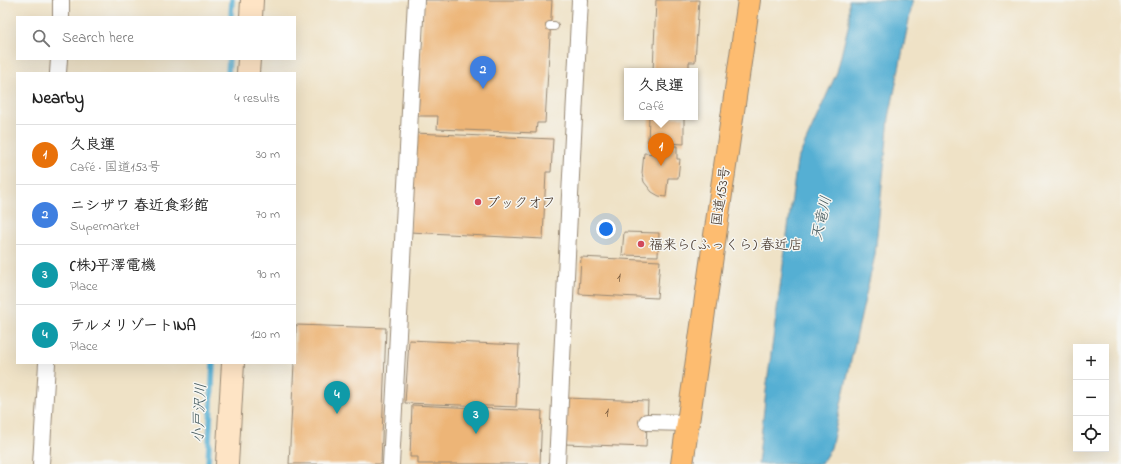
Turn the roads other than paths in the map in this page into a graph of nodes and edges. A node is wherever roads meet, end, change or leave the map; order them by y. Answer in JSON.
{"nodes":[{"id":1,"x":61,"y":0,"type":"edge"},
{"id":2,"x":252,"y":0,"type":"edge"},
{"id":3,"x":416,"y":0,"type":"edge"},
{"id":4,"x":580,"y":0,"type":"edge"},
{"id":5,"x":749,"y":0,"type":"edge"},
{"id":6,"x":60,"y":16,"type":"edge"},
{"id":7,"x":251,"y":16,"type":"edge"},
{"id":8,"x":59,"y":60,"type":"edge"},
{"id":9,"x":248,"y":60,"type":"edge"},
{"id":10,"x":58,"y":72,"type":"edge"},
{"id":11,"x":248,"y":72,"type":"edge"},
{"id":12,"x":47,"y":364,"type":"edge"},
{"id":13,"x":233,"y":364,"type":"edge"},
{"id":14,"x":647,"y":422,"type":"dead end"},
{"id":15,"x":688,"y":423,"type":"junction"},
{"id":16,"x":41,"y":464,"type":"edge"},
{"id":17,"x":227,"y":464,"type":"edge"},
{"id":18,"x":391,"y":464,"type":"edge"},
{"id":19,"x":557,"y":464,"type":"edge"},
{"id":20,"x":682,"y":464,"type":"edge"}],
"edges":[{"from":1,"to":6,"type":"street"},
{"from":2,"to":7,"type":"street"},
{"from":3,"to":18,"type":"street"},
{"from":4,"to":19,"type":"street"},
{"from":5,"to":15,"type":"highway","name":"国道153号"},
{"from":8,"to":10,"type":"street"},
{"from":9,"to":11,"type":"street"},
{"from":12,"to":16,"type":"street"},
{"from":13,"to":17,"type":"street"},
{"from":14,"to":15,"type":"street"},
{"from":15,"to":20,"type":"highway","name":"国道153号"}]}
